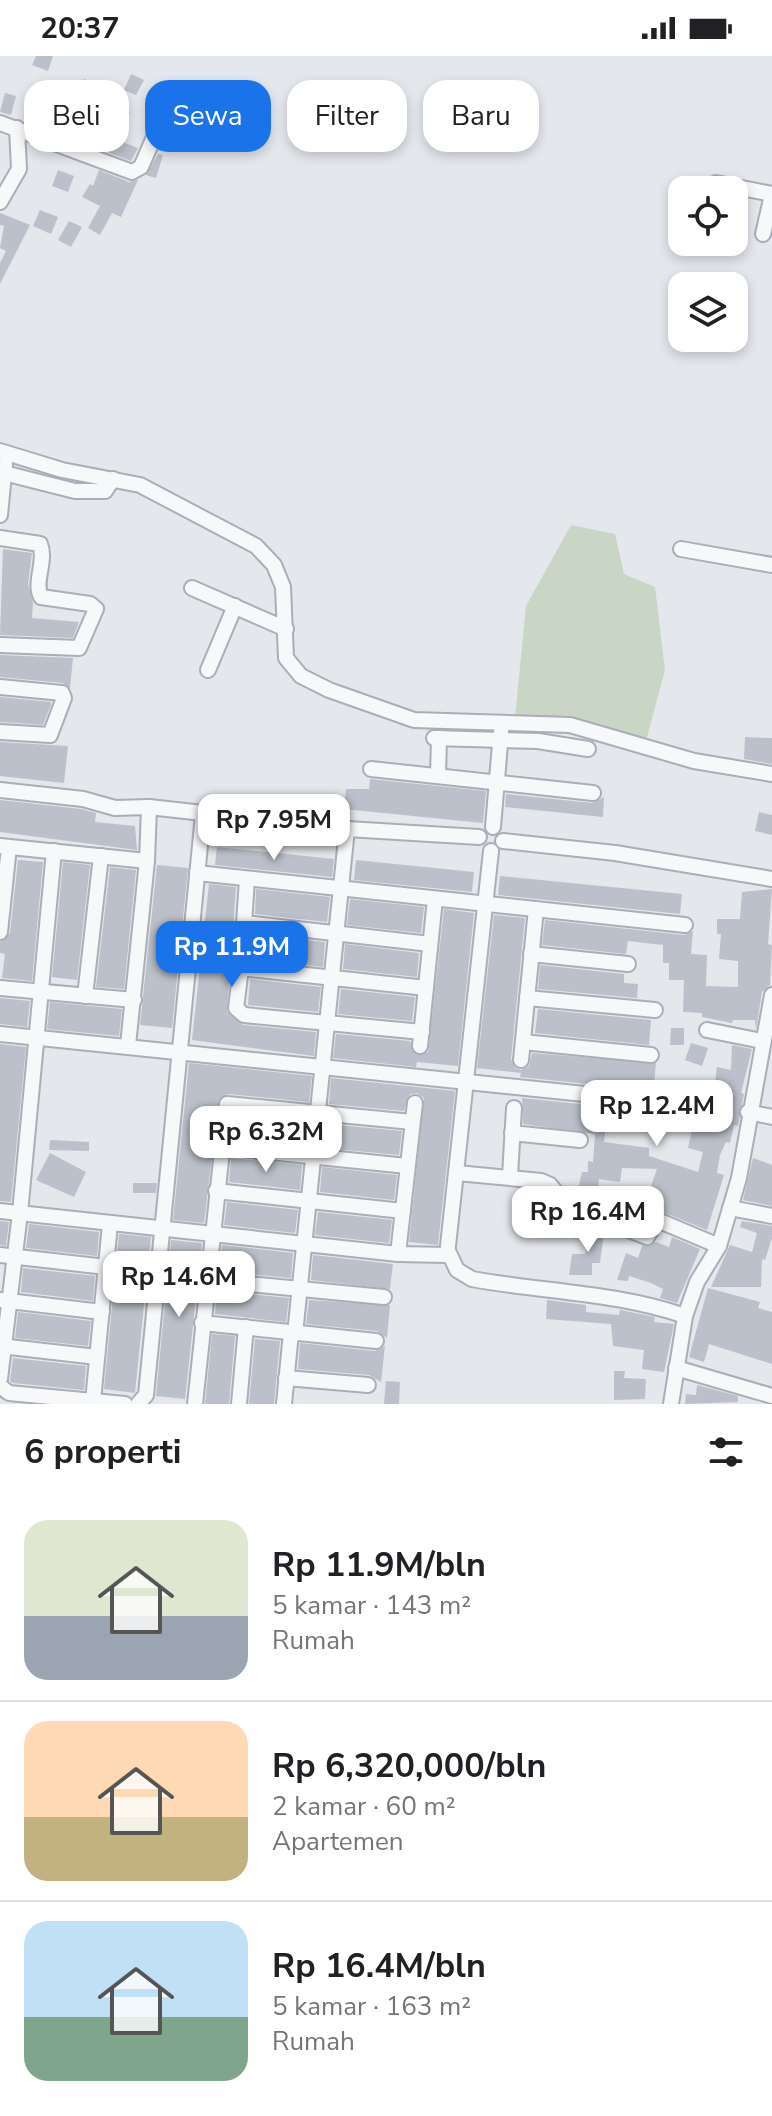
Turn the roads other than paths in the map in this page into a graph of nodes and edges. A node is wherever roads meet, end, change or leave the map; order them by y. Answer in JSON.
{"nodes":[{"id":1,"x":0,"y":123,"type":"edge"},
{"id":2,"x":17,"y":128,"type":"junction"},
{"id":3,"x":148,"y":152,"type":"edge"},
{"id":4,"x":748,"y":189,"type":"edge"},
{"id":5,"x":772,"y":194,"type":"edge"},
{"id":6,"x":0,"y":202,"type":"edge"},
{"id":7,"x":763,"y":234,"type":"dead end"},
{"id":8,"x":3,"y":452,"type":"edge"},
{"id":9,"x":2,"y":472,"type":"edge"},
{"id":10,"x":113,"y":479,"type":"junction"},
{"id":11,"x":0,"y":515,"type":"edge"},
{"id":12,"x":0,"y":538,"type":"edge"},
{"id":13,"x":681,"y":549,"type":"dead end"},
{"id":14,"x":772,"y":565,"type":"edge"},
{"id":15,"x":192,"y":588,"type":"dead end"},
{"id":16,"x":235,"y":606,"type":"junction"},
{"id":17,"x":286,"y":629,"type":"junction"},
{"id":18,"x":0,"y":645,"type":"edge"},
{"id":19,"x":208,"y":670,"type":"dead end"},
{"id":20,"x":0,"y":687,"type":"edge"},
{"id":21,"x":501,"y":722,"type":"junction"},
{"id":22,"x":0,"y":732,"type":"edge"},
{"id":23,"x":501,"y":739,"type":"junction"},
{"id":24,"x":588,"y":749,"type":"dead end"},
{"id":25,"x":371,"y":769,"type":"dead end"},
{"id":26,"x":772,"y":774,"type":"edge"},
{"id":27,"x":438,"y":776,"type":"junction"},
{"id":28,"x":497,"y":783,"type":"junction"},
{"id":29,"x":0,"y":790,"type":"edge"},
{"id":30,"x":593,"y":793,"type":"dead end"},
{"id":31,"x":149,"y":807,"type":"junction"},
{"id":32,"x":203,"y":815,"type":"junction"},
{"id":33,"x":493,"y":827,"type":"junction"},
{"id":34,"x":347,"y":829,"type":"junction"},
{"id":35,"x":479,"y":837,"type":"junction"},
{"id":36,"x":503,"y":841,"type":"junction"},
{"id":37,"x":5,"y":847,"type":"edge"},
{"id":38,"x":54,"y":851,"type":"junction"},
{"id":39,"x":491,"y":851,"type":"junction"},
{"id":40,"x":101,"y":856,"type":"junction"},
{"id":41,"x":147,"y":861,"type":"junction"},
{"id":42,"x":197,"y":873,"type":"junction"},
{"id":43,"x":247,"y":879,"type":"junction"},
{"id":44,"x":772,"y":879,"type":"edge"},
{"id":45,"x":341,"y":888,"type":"junction"},
{"id":46,"x":435,"y":899,"type":"junction"},
{"id":47,"x":484,"y":903,"type":"junction"},
{"id":48,"x":536,"y":909,"type":"junction"},
{"id":49,"x":245,"y":923,"type":"junction"},
{"id":50,"x":685,"y":925,"type":"dead end"},
{"id":51,"x":0,"y":932,"type":"edge"},
{"id":52,"x":337,"y":933,"type":"junction"},
{"id":53,"x":430,"y":944,"type":"junction"},
{"id":54,"x":531,"y":954,"type":"junction"},
{"id":55,"x":628,"y":964,"type":"dead end"},
{"id":56,"x":241,"y":968,"type":"junction"},
{"id":57,"x":331,"y":977,"type":"junction"},
{"id":58,"x":0,"y":988,"type":"edge"},
{"id":59,"x":426,"y":988,"type":"junction"},
{"id":60,"x":40,"y":992,"type":"junction"},
{"id":61,"x":772,"y":995,"type":"edge"},
{"id":62,"x":85,"y":996,"type":"junction"},
{"id":63,"x":527,"y":998,"type":"junction"},
{"id":64,"x":134,"y":1000,"type":"junction"},
{"id":65,"x":655,"y":1010,"type":"dead end"},
{"id":66,"x":327,"y":1022,"type":"junction"},
{"id":67,"x":707,"y":1030,"type":"dead end"},
{"id":68,"x":0,"y":1034,"type":"edge"},
{"id":69,"x":36,"y":1038,"type":"junction"},
{"id":70,"x":762,"y":1041,"type":"junction"},
{"id":71,"x":523,"y":1042,"type":"junction"},
{"id":72,"x":128,"y":1045,"type":"junction"},
{"id":73,"x":181,"y":1050,"type":"junction"},
{"id":74,"x":651,"y":1055,"type":"dead end"},
{"id":75,"x":521,"y":1060,"type":"dead end"},
{"id":76,"x":323,"y":1066,"type":"junction"},
{"id":77,"x":765,"y":1071,"type":"edge"},
{"id":78,"x":467,"y":1081,"type":"junction"},
{"id":79,"x":643,"y":1100,"type":"dead end"},
{"id":80,"x":415,"y":1103,"type":"dead end"},
{"id":81,"x":514,"y":1108,"type":"dead end"},
{"id":82,"x":748,"y":1112,"type":"junction"},
{"id":83,"x":318,"y":1113,"type":"junction"},
{"id":84,"x":772,"y":1117,"type":"edge"},
{"id":85,"x":412,"y":1122,"type":"junction"},
{"id":86,"x":512,"y":1133,"type":"junction"},
{"id":87,"x":580,"y":1140,"type":"dead end"},
{"id":88,"x":221,"y":1147,"type":"junction"},
{"id":89,"x":313,"y":1156,"type":"junction"},
{"id":90,"x":407,"y":1166,"type":"junction"},
{"id":91,"x":457,"y":1173,"type":"junction"},
{"id":92,"x":510,"y":1176,"type":"junction"},
{"id":93,"x":216,"y":1191,"type":"junction"},
{"id":94,"x":308,"y":1199,"type":"junction"},
{"id":95,"x":730,"y":1208,"type":"junction"},
{"id":96,"x":0,"y":1211,"type":"edge"},
{"id":97,"x":403,"y":1211,"type":"junction"},
{"id":98,"x":20,"y":1213,"type":"junction"},
{"id":99,"x":772,"y":1216,"type":"edge"},
{"id":100,"x":110,"y":1224,"type":"junction"},
{"id":101,"x":161,"y":1229,"type":"junction"},
{"id":102,"x":212,"y":1234,"type":"junction"},
{"id":103,"x":304,"y":1244,"type":"junction"},
{"id":104,"x":719,"y":1246,"type":"junction"},
{"id":105,"x":449,"y":1253,"type":"junction"},
{"id":106,"x":398,"y":1254,"type":"junction"},
{"id":107,"x":6,"y":1256,"type":"edge"},
{"id":108,"x":106,"y":1267,"type":"junction"},
{"id":109,"x":208,"y":1280,"type":"junction"},
{"id":110,"x":300,"y":1290,"type":"junction"},
{"id":111,"x":384,"y":1297,"type":"dead end"},
{"id":112,"x":4,"y":1301,"type":"edge"},
{"id":113,"x":102,"y":1312,"type":"junction"},
{"id":114,"x":685,"y":1316,"type":"junction"},
{"id":115,"x":202,"y":1323,"type":"junction"},
{"id":116,"x":246,"y":1327,"type":"junction"},
{"id":117,"x":293,"y":1334,"type":"junction"},
{"id":118,"x":376,"y":1341,"type":"dead end"},
{"id":119,"x":2,"y":1346,"type":"edge"},
{"id":120,"x":97,"y":1357,"type":"junction"},
{"id":121,"x":676,"y":1368,"type":"junction"},
{"id":122,"x":286,"y":1378,"type":"junction"},
{"id":123,"x":0,"y":1379,"type":"edge"},
{"id":124,"x":368,"y":1385,"type":"dead end"},
{"id":125,"x":0,"y":1386,"type":"edge"},
{"id":126,"x":772,"y":1396,"type":"edge"},
{"id":127,"x":20,"y":1399,"type":"edge"},
{"id":128,"x":93,"y":1401,"type":"junction"},
{"id":129,"x":125,"y":1404,"type":"edge"},
{"id":130,"x":138,"y":1404,"type":"edge"},
{"id":131,"x":195,"y":1404,"type":"edge"},
{"id":132,"x":239,"y":1404,"type":"edge"},
{"id":133,"x":284,"y":1404,"type":"edge"},
{"id":134,"x":671,"y":1404,"type":"edge"}],
"edges":[{"from":1,"to":2,"type":"street"},
{"from":2,"to":3,"type":"street"},
{"from":2,"to":6,"type":"street"},
{"from":4,"to":5,"type":"street"},
{"from":5,"to":7,"type":"street"},
{"from":8,"to":9,"type":"street"},
{"from":8,"to":10,"type":"street"},
{"from":9,"to":10,"type":"street"},
{"from":9,"to":11,"type":"street"},
{"from":10,"to":17,"type":"street"},
{"from":12,"to":18,"type":"street"},
{"from":13,"to":14,"type":"street"},
{"from":15,"to":16,"type":"street"},
{"from":16,"to":17,"type":"street"},
{"from":16,"to":19,"type":"street"},
{"from":17,"to":21,"type":"street"},
{"from":20,"to":22,"type":"street"},
{"from":21,"to":23,"type":"street"},
{"from":21,"to":26,"type":"street"},
{"from":23,"to":24,"type":"street"},
{"from":23,"to":27,"type":"street"},
{"from":23,"to":28,"type":"street"},
{"from":25,"to":27,"type":"street"},
{"from":27,"to":28,"type":"street"},
{"from":28,"to":30,"type":"street"},
{"from":28,"to":33,"type":"street"},
{"from":29,"to":31,"type":"street"},
{"from":31,"to":32,"type":"street"},
{"from":31,"to":41,"type":"street"},
{"from":32,"to":34,"type":"street"},
{"from":32,"to":42,"type":"street"},
{"from":33,"to":35,"type":"street"},
{"from":33,"to":36,"type":"street"},
{"from":34,"to":35,"type":"street"},
{"from":34,"to":45,"type":"street"},
{"from":35,"to":39,"type":"street"},
{"from":36,"to":39,"type":"street"},
{"from":36,"to":44,"type":"street"},
{"from":37,"to":38,"type":"street"},
{"from":37,"to":51,"type":"street"},
{"from":38,"to":40,"type":"street"},
{"from":38,"to":60,"type":"street"},
{"from":39,"to":47,"type":"street"},
{"from":40,"to":41,"type":"street"},
{"from":40,"to":62,"type":"street"},
{"from":41,"to":64,"type":"street"},
{"from":42,"to":43,"type":"street"},
{"from":42,"to":73,"type":"street"},
{"from":43,"to":45,"type":"street"},
{"from":43,"to":49,"type":"street"},
{"from":45,"to":46,"type":"street"},
{"from":45,"to":52,"type":"street"},
{"from":46,"to":47,"type":"street"},
{"from":46,"to":53,"type":"street"},
{"from":47,"to":48,"type":"street"},
{"from":47,"to":78,"type":"street"},
{"from":48,"to":50,"type":"street"},
{"from":48,"to":54,"type":"street"},
{"from":49,"to":52,"type":"street"},
{"from":49,"to":56,"type":"street"},
{"from":52,"to":53,"type":"street"},
{"from":52,"to":57,"type":"street"},
{"from":53,"to":59,"type":"street"},
{"from":54,"to":55,"type":"street"},
{"from":54,"to":63,"type":"street"},
{"from":56,"to":57,"type":"street"},
{"from":56,"to":66,"type":"street"},
{"from":57,"to":59,"type":"street"},
{"from":57,"to":66,"type":"street"},
{"from":58,"to":60,"type":"street"},
{"from":59,"to":66,"type":"street"},
{"from":60,"to":62,"type":"street"},
{"from":60,"to":69,"type":"street"},
{"from":61,"to":70,"type":"street"},
{"from":62,"to":64,"type":"street"},
{"from":63,"to":65,"type":"street"},
{"from":63,"to":71,"type":"street"},
{"from":64,"to":72,"type":"street"},
{"from":66,"to":76,"type":"street"},
{"from":67,"to":70,"type":"street"},
{"from":68,"to":69,"type":"street"},
{"from":69,"to":72,"type":"street"},
{"from":69,"to":98,"type":"street"},
{"from":70,"to":77,"type":"street"},
{"from":71,"to":74,"type":"street"},
{"from":71,"to":75,"type":"street"},
{"from":72,"to":73,"type":"street"},
{"from":73,"to":76,"type":"street"},
{"from":73,"to":101,"type":"street"},
{"from":76,"to":78,"type":"street"},
{"from":76,"to":83,"type":"street"},
{"from":77,"to":82,"type":"street"},
{"from":78,"to":79,"type":"street"},
{"from":78,"to":91,"type":"street"},
{"from":80,"to":85,"type":"street"},
{"from":81,"to":86,"type":"street"},
{"from":82,"to":84,"type":"street"},
{"from":82,"to":95,"type":"street"},
{"from":83,"to":85,"type":"street"},
{"from":83,"to":88,"type":"street"},
{"from":83,"to":89,"type":"street"},
{"from":85,"to":90,"type":"street"},
{"from":86,"to":87,"type":"street"},
{"from":86,"to":92,"type":"street"},
{"from":88,"to":89,"type":"street"},
{"from":88,"to":93,"type":"street"},
{"from":89,"to":90,"type":"street"},
{"from":89,"to":94,"type":"street"},
{"from":90,"to":97,"type":"street"},
{"from":91,"to":92,"type":"street"},
{"from":91,"to":105,"type":"street"},
{"from":92,"to":104,"type":"street"},
{"from":93,"to":94,"type":"street"},
{"from":93,"to":102,"type":"street"},
{"from":94,"to":97,"type":"street"},
{"from":94,"to":103,"type":"street"},
{"from":95,"to":99,"type":"street"},
{"from":95,"to":104,"type":"street"},
{"from":96,"to":98,"type":"street"},
{"from":97,"to":106,"type":"street"},
{"from":98,"to":100,"type":"street"},
{"from":98,"to":107,"type":"street"},
{"from":100,"to":101,"type":"street"},
{"from":100,"to":108,"type":"street"},
{"from":101,"to":102,"type":"street"},
{"from":101,"to":130,"type":"street"},
{"from":102,"to":103,"type":"street"},
{"from":102,"to":109,"type":"street"},
{"from":103,"to":106,"type":"street"},
{"from":103,"to":110,"type":"street"},
{"from":104,"to":114,"type":"street"},
{"from":105,"to":106,"type":"street"},
{"from":105,"to":114,"type":"street"},
{"from":107,"to":108,"type":"street"},
{"from":107,"to":112,"type":"street"},
{"from":108,"to":113,"type":"street"},
{"from":109,"to":110,"type":"street"},
{"from":109,"to":115,"type":"street"},
{"from":110,"to":111,"type":"street"},
{"from":110,"to":117,"type":"street"},
{"from":112,"to":113,"type":"street"},
{"from":112,"to":119,"type":"street"},
{"from":113,"to":120,"type":"street"},
{"from":114,"to":121,"type":"street"},
{"from":115,"to":116,"type":"street"},
{"from":115,"to":131,"type":"street"},
{"from":116,"to":117,"type":"street"},
{"from":116,"to":132,"type":"street"},
{"from":117,"to":118,"type":"street"},
{"from":117,"to":122,"type":"street"},
{"from":119,"to":120,"type":"street"},
{"from":119,"to":123,"type":"street"},
{"from":120,"to":128,"type":"street"},
{"from":121,"to":126,"type":"street"},
{"from":121,"to":134,"type":"street"},
{"from":122,"to":124,"type":"street"},
{"from":122,"to":133,"type":"street"},
{"from":125,"to":127,"type":"street"},
{"from":127,"to":128,"type":"street"},
{"from":128,"to":129,"type":"street"}]}
